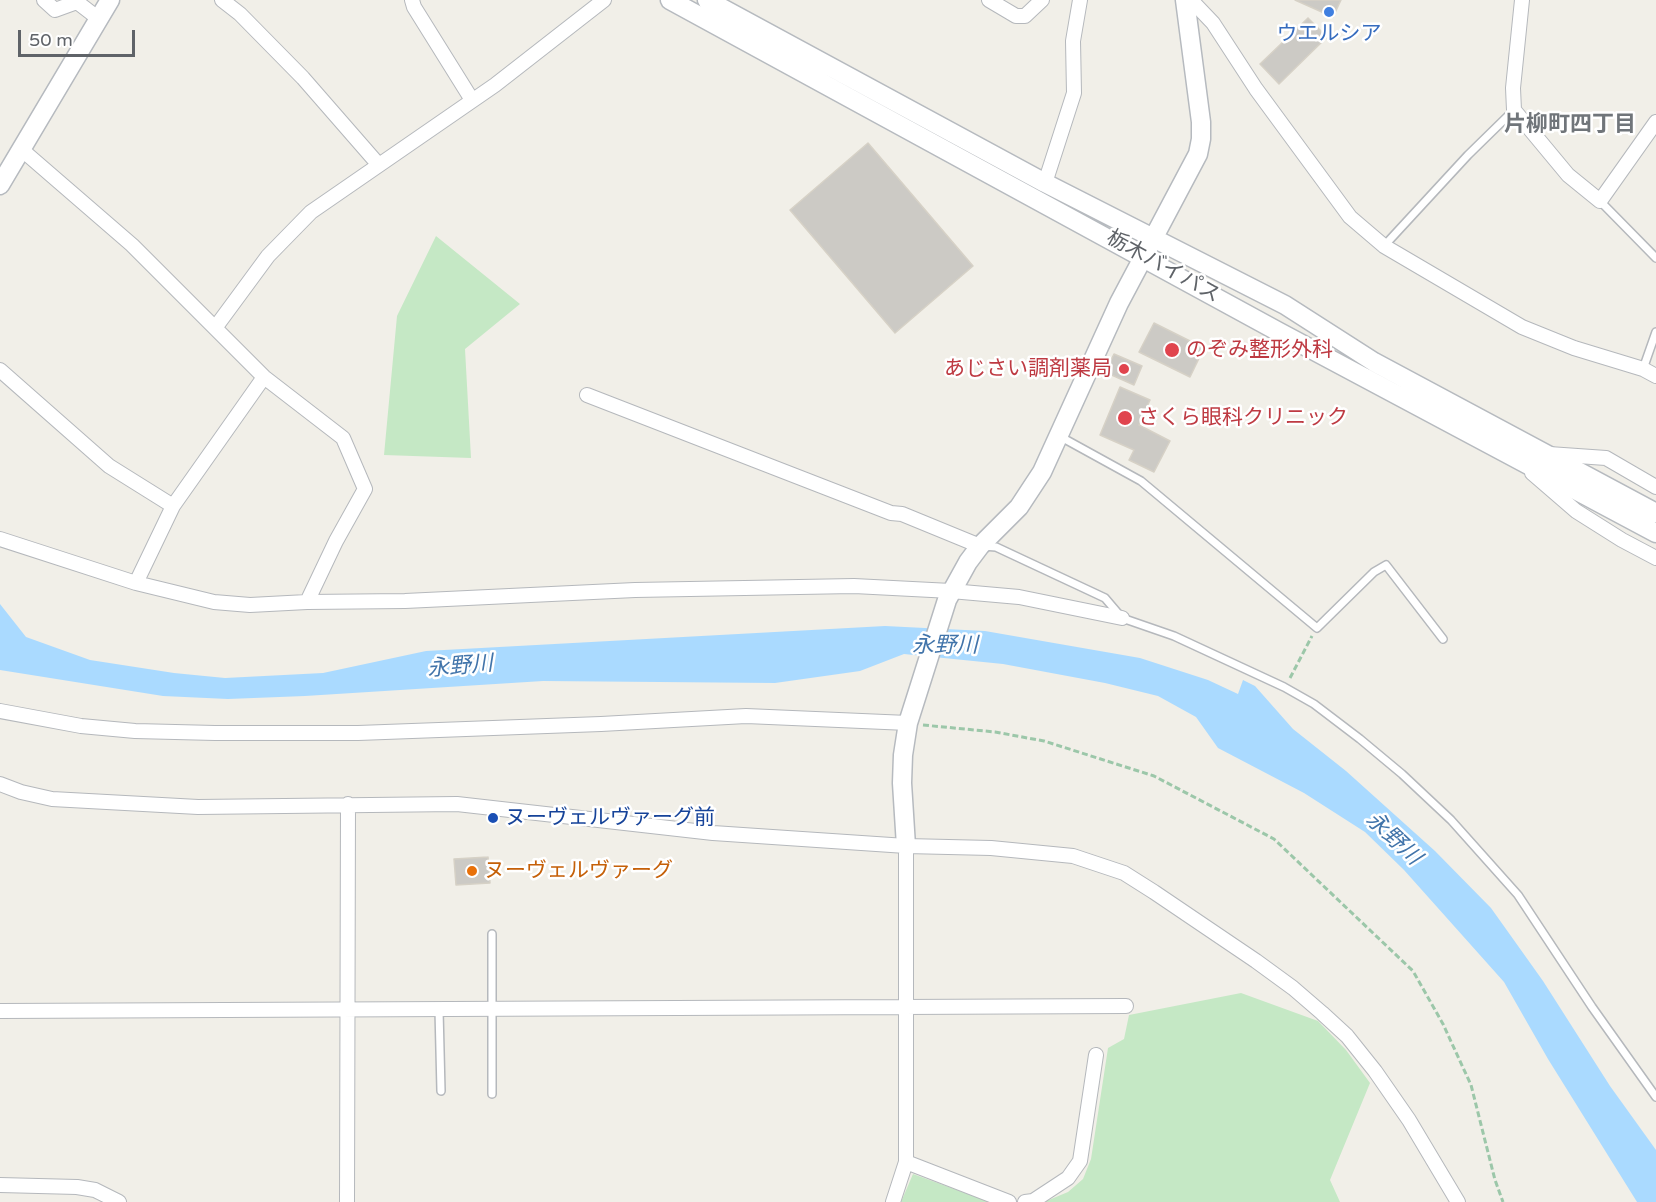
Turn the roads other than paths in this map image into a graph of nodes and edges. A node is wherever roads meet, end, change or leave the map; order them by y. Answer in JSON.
{"nodes":[{"id":1,"x":44,"y":0,"type":"edge"},
{"id":2,"x":110,"y":0,"type":"edge"},
{"id":3,"x":222,"y":0,"type":"edge"},
{"id":4,"x":412,"y":0,"type":"edge"},
{"id":5,"x":604,"y":0,"type":"edge"},
{"id":6,"x":670,"y":0,"type":"edge"},
{"id":7,"x":707,"y":0,"type":"edge"},
{"id":8,"x":989,"y":0,"type":"edge"},
{"id":9,"x":1042,"y":0,"type":"edge"},
{"id":10,"x":1080,"y":0,"type":"edge"},
{"id":11,"x":1185,"y":0,"type":"edge"},
{"id":12,"x":1191,"y":0,"type":"edge"},
{"id":13,"x":1522,"y":0,"type":"edge"},
{"id":14,"x":99,"y":19,"type":"junction"},
{"id":15,"x":472,"y":100,"type":"junction"},
{"id":16,"x":1514,"y":110,"type":"junction"},
{"id":17,"x":1656,"y":122,"type":"edge"},
{"id":18,"x":21,"y":149,"type":"junction"},
{"id":19,"x":378,"y":164,"type":"junction"},
{"id":20,"x":1045,"y":183,"type":"junction"},
{"id":21,"x":0,"y":184,"type":"edge"},
{"id":22,"x":1600,"y":201,"type":"junction"},
{"id":23,"x":1153,"y":238,"type":"junction"},
{"id":24,"x":1384,"y":246,"type":"junction"},
{"id":25,"x":1142,"y":256,"type":"junction"},
{"id":26,"x":1656,"y":258,"type":"edge"},
{"id":27,"x":215,"y":328,"type":"junction"},
{"id":28,"x":1656,"y":332,"type":"edge"},
{"id":29,"x":1643,"y":369,"type":"junction"},
{"id":30,"x":0,"y":370,"type":"edge"},
{"id":31,"x":1656,"y":376,"type":"edge"},
{"id":32,"x":264,"y":377,"type":"junction"},
{"id":33,"x":587,"y":395,"type":"dead end"},
{"id":34,"x":1059,"y":436,"type":"junction"},
{"id":35,"x":1546,"y":453,"type":"junction"},
{"id":36,"x":1512,"y":456,"type":"junction"},
{"id":37,"x":1656,"y":487,"type":"edge"},
{"id":38,"x":173,"y":506,"type":"junction"},
{"id":39,"x":1656,"y":513,"type":"edge"},
{"id":40,"x":1656,"y":533,"type":"edge"},
{"id":41,"x":0,"y":538,"type":"edge"},
{"id":42,"x":980,"y":546,"type":"junction"},
{"id":43,"x":1656,"y":558,"type":"edge"},
{"id":44,"x":136,"y":583,"type":"junction"},
{"id":45,"x":949,"y":596,"type":"junction"},
{"id":46,"x":307,"y":602,"type":"junction"},
{"id":47,"x":1122,"y":618,"type":"junction"},
{"id":48,"x":1443,"y":639,"type":"dead end"},
{"id":49,"x":0,"y":711,"type":"edge"},
{"id":50,"x":910,"y":718,"type":"junction"},
{"id":51,"x":0,"y":784,"type":"edge"},
{"id":52,"x":348,"y":804,"type":"junction"},
{"id":53,"x":906,"y":846,"type":"junction"},
{"id":54,"x":492,"y":934,"type":"dead end"},
{"id":55,"x":907,"y":1006,"type":"junction"},
{"id":56,"x":1126,"y":1006,"type":"dead end"},
{"id":57,"x":439,"y":1010,"type":"junction"},
{"id":58,"x":491,"y":1010,"type":"junction"},
{"id":59,"x":0,"y":1011,"type":"edge"},
{"id":60,"x":347,"y":1011,"type":"junction"},
{"id":61,"x":1096,"y":1055,"type":"dead end"},
{"id":62,"x":441,"y":1091,"type":"dead end"},
{"id":63,"x":492,"y":1094,"type":"dead end"},
{"id":64,"x":1656,"y":1097,"type":"edge"},
{"id":65,"x":906,"y":1162,"type":"junction"},
{"id":66,"x":0,"y":1185,"type":"edge"},
{"id":67,"x":119,"y":1202,"type":"edge"},
{"id":68,"x":347,"y":1202,"type":"edge"},
{"id":69,"x":893,"y":1202,"type":"edge"},
{"id":70,"x":1009,"y":1202,"type":"edge"},
{"id":71,"x":1026,"y":1202,"type":"edge"},
{"id":72,"x":1458,"y":1202,"type":"edge"}],
"edges":[{"from":1,"to":14,"type":"street"},
{"from":2,"to":14,"type":"main road"},
{"from":3,"to":19,"type":"street"},
{"from":4,"to":15,"type":"street"},
{"from":5,"to":15,"type":"street"},
{"from":6,"to":25,"type":"main road","name":"栃木バイパス"},
{"from":7,"to":20,"type":"main road","name":"栃木バイパス"},
{"from":8,"to":9,"type":"street"},
{"from":10,"to":20,"type":"street"},
{"from":11,"to":23,"type":"main road"},
{"from":12,"to":24,"type":"street"},
{"from":13,"to":16,"type":"street"},
{"from":14,"to":18,"type":"main road"},
{"from":15,"to":19,"type":"street"},
{"from":16,"to":22,"type":"street"},
{"from":16,"to":24,"type":"lane"},
{"from":17,"to":22,"type":"street"},
{"from":18,"to":21,"type":"main road"},
{"from":18,"to":27,"type":"street"},
{"from":19,"to":27,"type":"street"},
{"from":20,"to":23,"type":"main road","name":"栃木バイパス"},
{"from":22,"to":26,"type":"lane"},
{"from":23,"to":25,"type":"main road"},
{"from":23,"to":35,"type":"main road","name":"栃木バイパス"},
{"from":24,"to":29,"type":"street"},
{"from":25,"to":34,"type":"main road"},
{"from":25,"to":36,"type":"main road","name":"栃木バイパス"},
{"from":27,"to":32,"type":"street"},
{"from":28,"to":29,"type":"lane"},
{"from":29,"to":31,"type":"street"},
{"from":30,"to":38,"type":"street"},
{"from":32,"to":38,"type":"street"},
{"from":32,"to":46,"type":"street"},
{"from":33,"to":42,"type":"street"},
{"from":34,"to":42,"type":"main road"},
{"from":34,"to":48,"type":"lane"},
{"from":35,"to":37,"type":"street"},
{"from":35,"to":39,"type":"main road","name":"栃木バイパス"},
{"from":36,"to":40,"type":"main road","name":"栃木バイパス"},
{"from":36,"to":43,"type":"street"},
{"from":38,"to":44,"type":"street"},
{"from":41,"to":44,"type":"street"},
{"from":42,"to":45,"type":"main road"},
{"from":42,"to":47,"type":"lane"},
{"from":44,"to":46,"type":"street"},
{"from":45,"to":46,"type":"street"},
{"from":45,"to":47,"type":"street"},
{"from":45,"to":50,"type":"main road"},
{"from":47,"to":64,"type":"lane"},
{"from":49,"to":50,"type":"street"},
{"from":50,"to":53,"type":"main road"},
{"from":51,"to":52,"type":"street"},
{"from":52,"to":53,"type":"street"},
{"from":52,"to":60,"type":"street"},
{"from":53,"to":55,"type":"street"},
{"from":53,"to":72,"type":"street"},
{"from":54,"to":58,"type":"lane"},
{"from":55,"to":56,"type":"street"},
{"from":55,"to":58,"type":"street"},
{"from":55,"to":65,"type":"street"},
{"from":57,"to":58,"type":"street"},
{"from":57,"to":60,"type":"street"},
{"from":57,"to":62,"type":"lane"},
{"from":58,"to":63,"type":"lane"},
{"from":59,"to":60,"type":"street"},
{"from":60,"to":68,"type":"street"},
{"from":61,"to":71,"type":"street"},
{"from":65,"to":69,"type":"street"},
{"from":65,"to":70,"type":"street"},
{"from":66,"to":67,"type":"street"}]}
